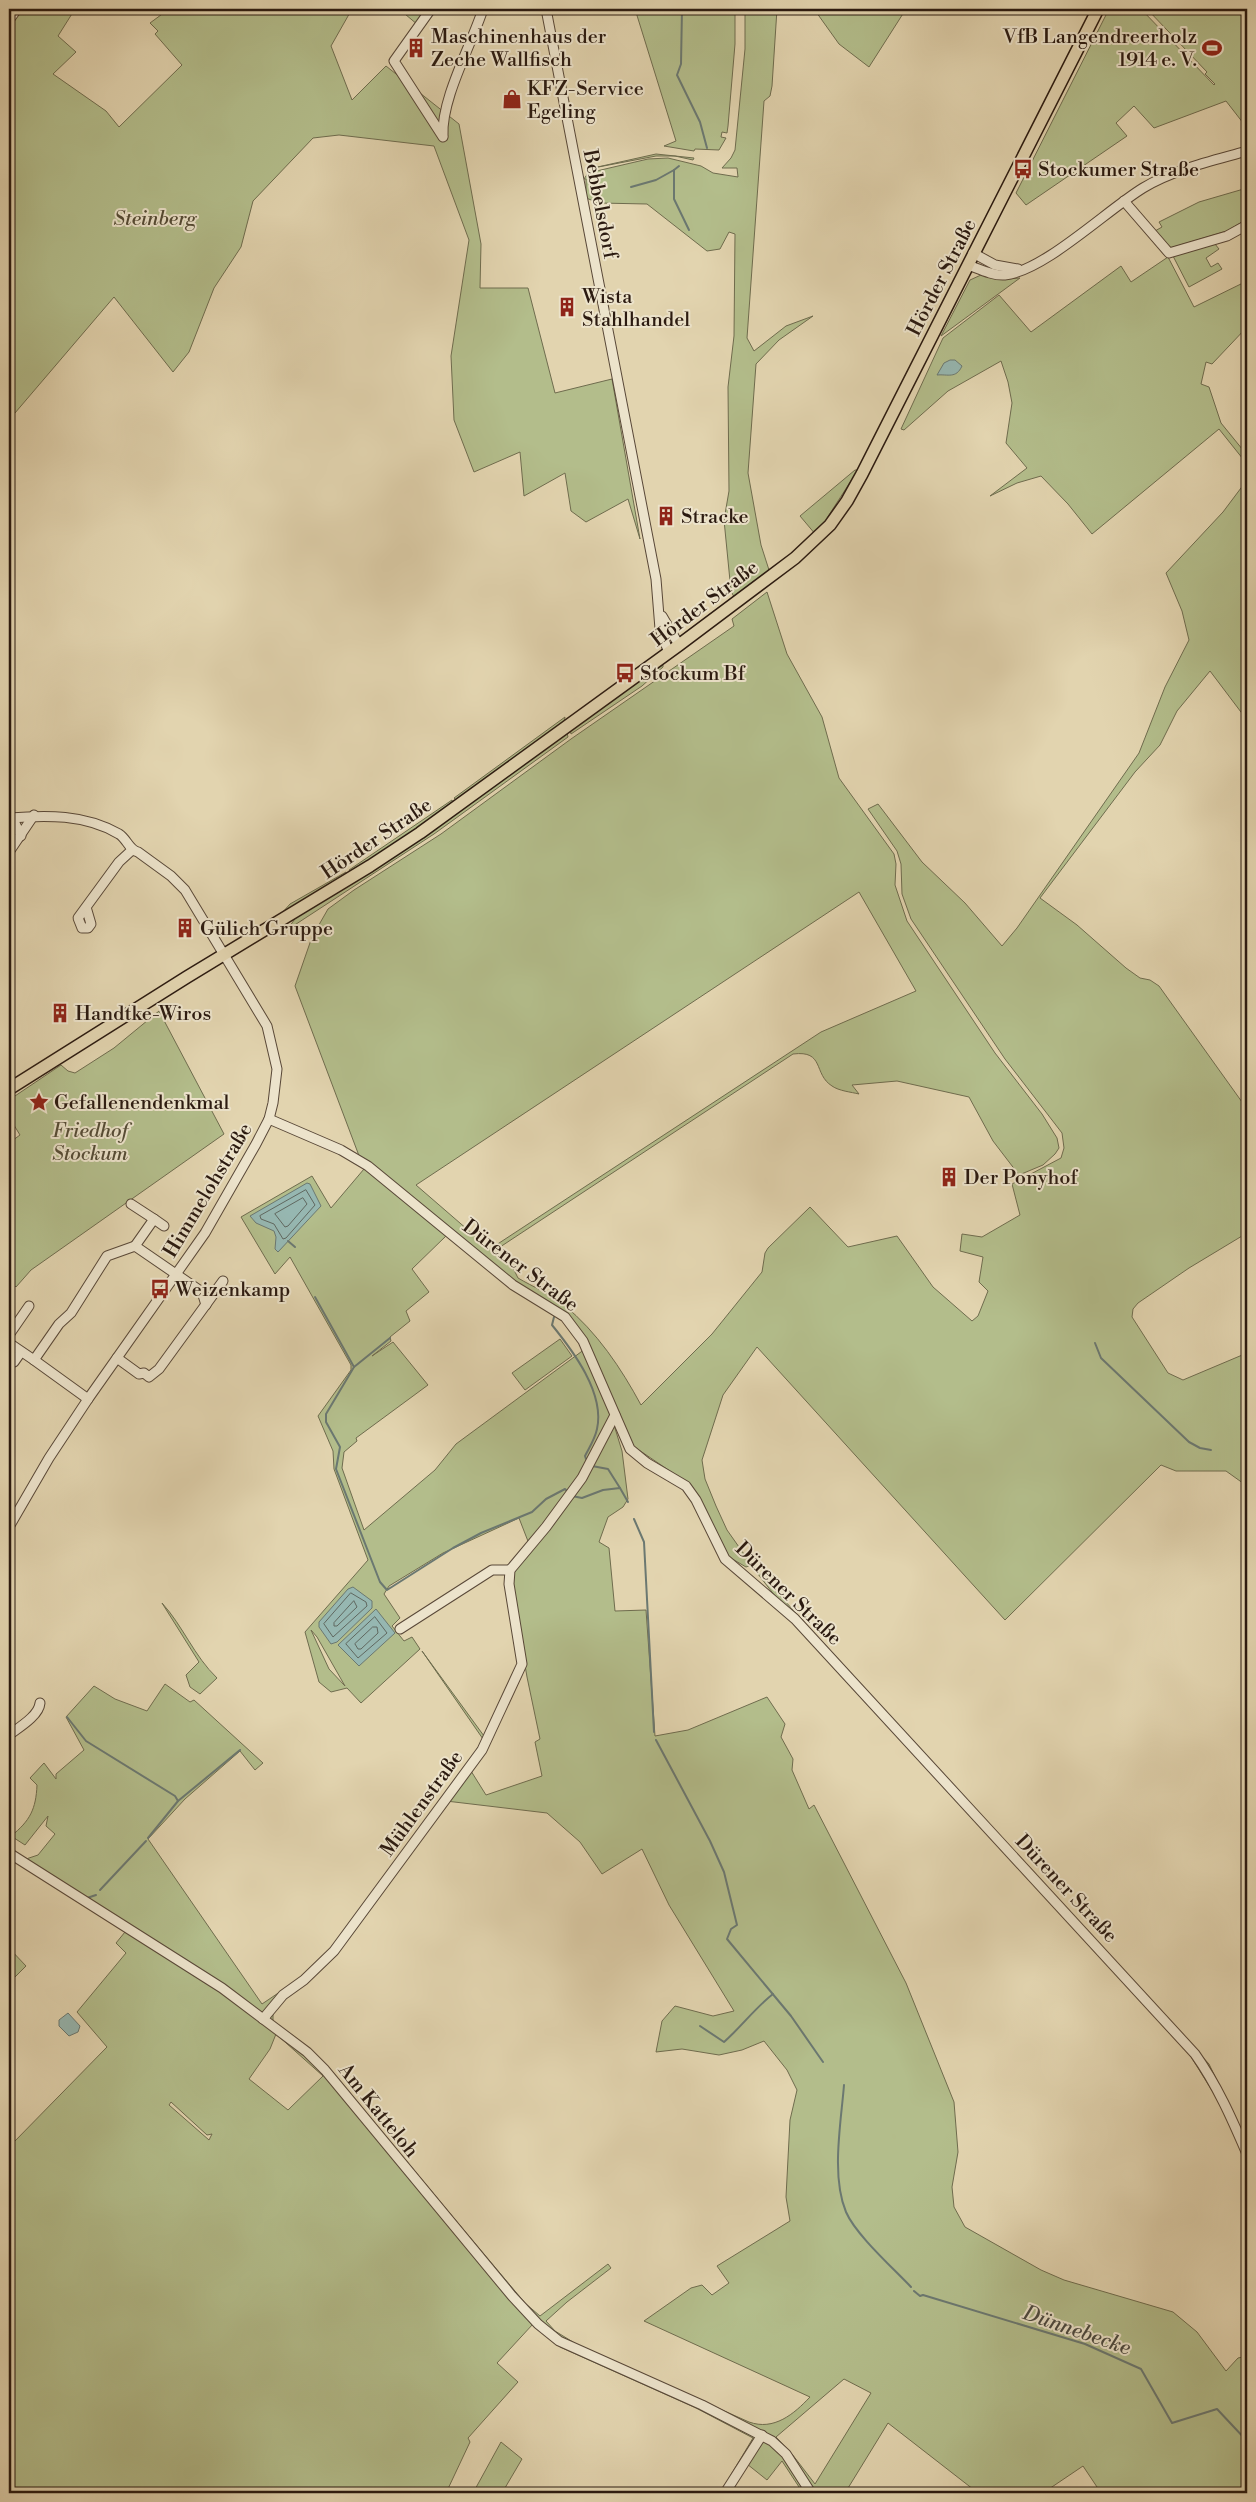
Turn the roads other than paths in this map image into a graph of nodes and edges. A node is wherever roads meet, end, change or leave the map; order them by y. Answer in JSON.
{"nodes":[{"id":1,"x":18,"y":9,"type":"edge"},
{"id":2,"x":431,"y":9,"type":"edge"},
{"id":3,"x":483,"y":9,"type":"edge"},
{"id":4,"x":546,"y":9,"type":"edge"},
{"id":5,"x":1098,"y":9,"type":"edge"},
{"id":6,"x":9,"y":20,"type":"edge"},
{"id":7,"x":1247,"y":151,"type":"edge"},
{"id":8,"x":1124,"y":201,"type":"junction"},
{"id":9,"x":1247,"y":225,"type":"edge"},
{"id":10,"x":973,"y":253,"type":"junction"},
{"id":11,"x":968,"y":265,"type":"junction"},
{"id":12,"x":1021,"y":269,"type":"junction"},
{"id":13,"x":660,"y":612,"type":"junction"},
{"id":14,"x":680,"y":645,"type":"junction"},
{"id":15,"x":669,"y":653,"type":"junction"},
{"id":16,"x":34,"y":815,"type":"junction"},
{"id":17,"x":10,"y":818,"type":"edge"},
{"id":18,"x":21,"y":836,"type":"junction"},
{"id":19,"x":132,"y":850,"type":"junction"},
{"id":20,"x":9,"y":852,"type":"edge"},
{"id":21,"x":86,"y":907,"type":"dead end"},
{"id":22,"x":224,"y":954,"type":"junction"},
{"id":23,"x":9,"y":1089,"type":"edge"},
{"id":24,"x":269,"y":1119,"type":"junction"},
{"id":25,"x":131,"y":1204,"type":"dead end"},
{"id":26,"x":154,"y":1219,"type":"junction"},
{"id":27,"x":164,"y":1226,"type":"dead end"},
{"id":28,"x":135,"y":1246,"type":"junction"},
{"id":29,"x":177,"y":1273,"type":"junction"},
{"id":30,"x":223,"y":1281,"type":"dead end"},
{"id":31,"x":206,"y":1305,"type":"junction"},
{"id":32,"x":29,"y":1306,"type":"dead end"},
{"id":33,"x":9,"y":1335,"type":"edge"},
{"id":34,"x":9,"y":1343,"type":"edge"},
{"id":35,"x":21,"y":1352,"type":"junction"},
{"id":36,"x":117,"y":1358,"type":"junction"},
{"id":37,"x":34,"y":1360,"type":"junction"},
{"id":38,"x":14,"y":1362,"type":"dead end"},
{"id":39,"x":88,"y":1398,"type":"junction"},
{"id":40,"x":615,"y":1416,"type":"junction"},
{"id":41,"x":9,"y":1528,"type":"edge"},
{"id":42,"x":510,"y":1570,"type":"junction"},
{"id":43,"x":400,"y":1629,"type":"dead end"},
{"id":44,"x":40,"y":1703,"type":"dead end"},
{"id":45,"x":9,"y":1735,"type":"edge"},
{"id":46,"x":9,"y":1853,"type":"edge"},
{"id":47,"x":262,"y":2019,"type":"junction"},
{"id":48,"x":1247,"y":2154,"type":"edge"},
{"id":49,"x":762,"y":2435,"type":"junction"},
{"id":50,"x":725,"y":2493,"type":"edge"},
{"id":51,"x":811,"y":2493,"type":"edge"}],
"edges":[{"from":1,"to":6,"type":"street"},
{"from":2,"to":3,"type":"street"},
{"from":4,"to":13,"type":"street","name":"Bebbelsdorf"},
{"from":5,"to":10,"type":"main road","name":"Hörder Straße"},
{"from":7,"to":8,"type":"street"},
{"from":8,"to":9,"type":"street"},
{"from":8,"to":12,"type":"street"},
{"from":10,"to":11,"type":"main road","name":"Hörder Straße"},
{"from":10,"to":12,"type":"street"},
{"from":11,"to":12,"type":"street"},
{"from":11,"to":14,"type":"main road","name":"Hörder Straße"},
{"from":13,"to":14,"type":"street","name":"Bebbelsdorf"},
{"from":13,"to":15,"type":"street","name":"Bebbelsdorf"},
{"from":14,"to":15,"type":"main road","name":"Hörder Straße"},
{"from":15,"to":22,"type":"main road","name":"Hörder Straße"},
{"from":16,"to":17,"type":"street","name":"Himmelohstraße"},
{"from":16,"to":18,"type":"street"},
{"from":16,"to":19,"type":"street","name":"Himmelohstraße"},
{"from":17,"to":18,"type":"street"},
{"from":18,"to":20,"type":"street"},
{"from":19,"to":21,"type":"street"},
{"from":19,"to":22,"type":"street","name":"Himmelohstraße"},
{"from":22,"to":23,"type":"main road","name":"Hörder Straße"},
{"from":22,"to":24,"type":"street","name":"Himmelohstraße"},
{"from":24,"to":29,"type":"street","name":"Himmelohstraße"},
{"from":24,"to":40,"type":"street","name":"Dürener Straße"},
{"from":25,"to":26,"type":"street"},
{"from":26,"to":27,"type":"street"},
{"from":26,"to":28,"type":"street"},
{"from":28,"to":29,"type":"street"},
{"from":28,"to":37,"type":"street"},
{"from":29,"to":31,"type":"street"},
{"from":29,"to":36,"type":"street","name":"Himmelohstraße"},
{"from":30,"to":31,"type":"street"},
{"from":31,"to":36,"type":"street"},
{"from":32,"to":33,"type":"street"},
{"from":34,"to":35,"type":"street"},
{"from":35,"to":37,"type":"street"},
{"from":35,"to":38,"type":"street"},
{"from":36,"to":39,"type":"street","name":"Himmelohstraße"},
{"from":37,"to":39,"type":"street"},
{"from":39,"to":41,"type":"street","name":"Himmelohstraße"},
{"from":40,"to":42,"type":"street"},
{"from":40,"to":48,"type":"street","name":"Dürener Straße"},
{"from":42,"to":43,"type":"street"},
{"from":42,"to":47,"type":"street","name":"Mühlenstraße"},
{"from":44,"to":45,"type":"street"},
{"from":46,"to":47,"type":"street","name":"Am Katteloh"},
{"from":47,"to":49,"type":"street","name":"Am Katteloh"},
{"from":49,"to":50,"type":"street"},
{"from":49,"to":51,"type":"street","name":"Am Katteloh"}]}
